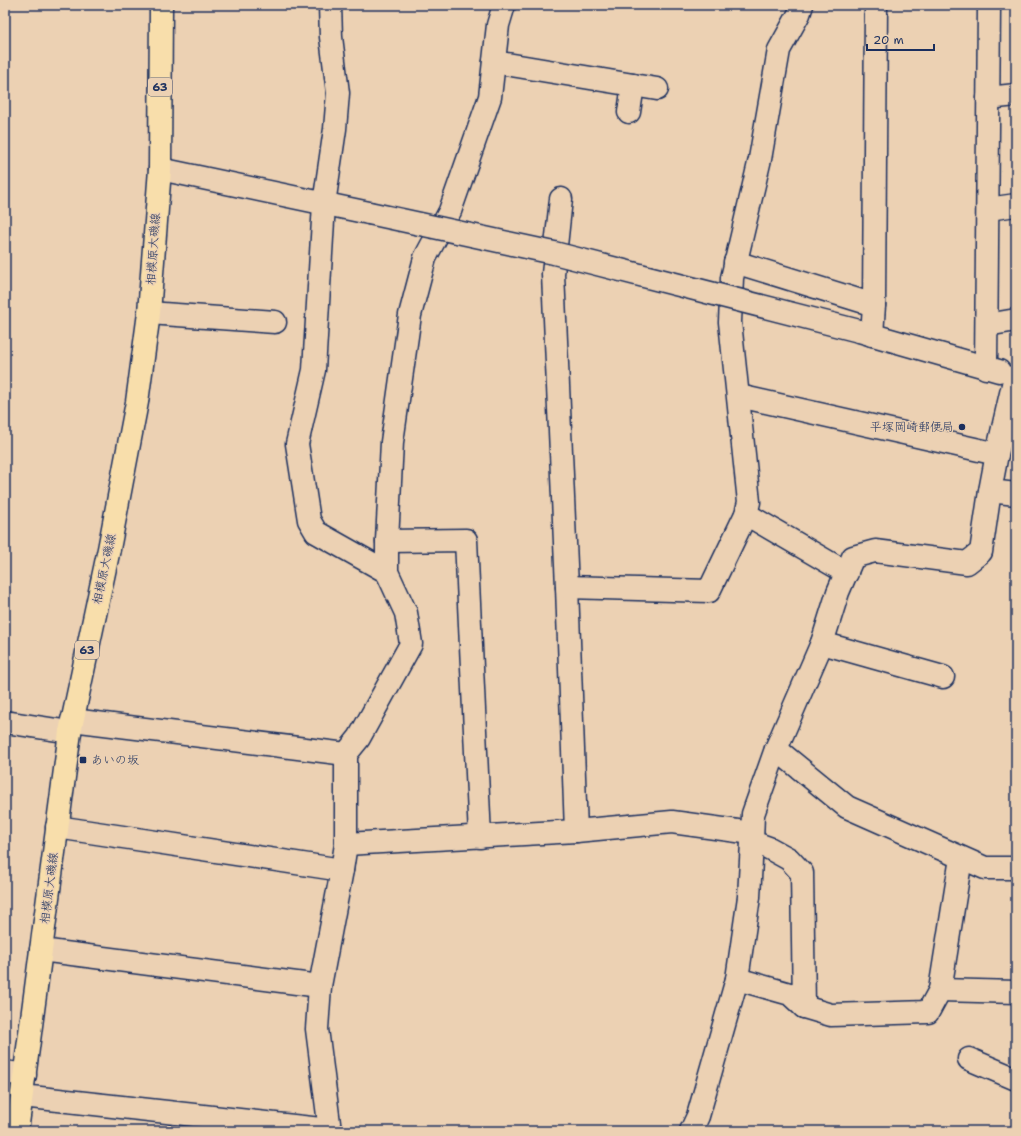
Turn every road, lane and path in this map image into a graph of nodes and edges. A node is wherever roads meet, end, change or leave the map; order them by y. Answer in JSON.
{"nodes":[{"id":1,"x":161,"y":5,"type":"edge"},
{"id":2,"x":330,"y":5,"type":"edge"},
{"id":3,"x":504,"y":5,"type":"edge"},
{"id":4,"x":802,"y":5,"type":"edge"},
{"id":5,"x":876,"y":5,"type":"edge"},
{"id":6,"x":989,"y":5,"type":"edge"},
{"id":7,"x":494,"y":62,"type":"junction"},
{"id":8,"x":633,"y":85,"type":"junction"},
{"id":9,"x":657,"y":89,"type":"dead end"},
{"id":10,"x":1016,"y":94,"type":"edge"},
{"id":11,"x":988,"y":98,"type":"junction"},
{"id":12,"x":629,"y":112,"type":"dead end"},
{"id":13,"x":160,"y":169,"type":"junction"},
{"id":14,"x":561,"y":199,"type":"dead end"},
{"id":15,"x":324,"y":204,"type":"junction"},
{"id":16,"x":1016,"y":205,"type":"edge"},
{"id":17,"x":988,"y":209,"type":"junction"},
{"id":18,"x":735,"y":262,"type":"junction"},
{"id":19,"x":874,"y":305,"type":"junction"},
{"id":20,"x":149,"y":313,"type":"junction"},
{"id":21,"x":1016,"y":320,"type":"edge"},
{"id":22,"x":275,"y":322,"type":"dead end"},
{"id":23,"x":987,"y":325,"type":"junction"},
{"id":24,"x":865,"y":333,"type":"junction"},
{"id":25,"x":986,"y":368,"type":"junction"},
{"id":26,"x":1016,"y":376,"type":"edge"},
{"id":27,"x":738,"y":396,"type":"junction"},
{"id":28,"x":997,"y":454,"type":"junction"},
{"id":29,"x":990,"y":491,"type":"junction"},
{"id":30,"x":1016,"y":494,"type":"edge"},
{"id":31,"x":746,"y":514,"type":"junction"},
{"id":32,"x":387,"y":541,"type":"junction"},
{"id":33,"x":387,"y":572,"type":"junction"},
{"id":34,"x":847,"y":573,"type":"junction"},
{"id":35,"x":567,"y":587,"type":"junction"},
{"id":36,"x":822,"y":643,"type":"junction"},
{"id":37,"x":943,"y":677,"type":"dead end"},
{"id":38,"x":5,"y":722,"type":"edge"},
{"id":39,"x":71,"y":726,"type":"junction"},
{"id":40,"x":776,"y":749,"type":"junction"},
{"id":41,"x":346,"y":754,"type":"junction"},
{"id":42,"x":57,"y":827,"type":"junction"},
{"id":43,"x":576,"y":831,"type":"junction"},
{"id":44,"x":480,"y":837,"type":"junction"},
{"id":45,"x":752,"y":838,"type":"junction"},
{"id":46,"x":346,"y":844,"type":"junction"},
{"id":47,"x":961,"y":858,"type":"junction"},
{"id":48,"x":1016,"y":868,"type":"edge"},
{"id":49,"x":342,"y":870,"type":"junction"},
{"id":50,"x":41,"y":950,"type":"junction"},
{"id":51,"x":737,"y":979,"type":"junction"},
{"id":52,"x":320,"y":986,"type":"junction"},
{"id":53,"x":940,"y":990,"type":"junction"},
{"id":54,"x":1016,"y":992,"type":"edge"},
{"id":55,"x":804,"y":1007,"type":"junction"},
{"id":56,"x":969,"y":1058,"type":"dead end"},
{"id":57,"x":1016,"y":1078,"type":"edge"},
{"id":58,"x":17,"y":1081,"type":"edge"},
{"id":59,"x":330,"y":1130,"type":"edge"},
{"id":60,"x":17,"y":1131,"type":"edge"},
{"id":61,"x":691,"y":1131,"type":"edge"}],
"edges":[{"from":1,"to":13,"type":"main road","name":"相模原大磯線","number":"63"},
{"from":2,"to":15,"type":"street"},
{"from":3,"to":7,"type":"street"},
{"from":4,"to":18,"type":"street"},
{"from":5,"to":19,"type":"street"},
{"from":6,"to":11,"type":"street"},
{"from":7,"to":8,"type":"street"},
{"from":7,"to":32,"type":"street"},
{"from":8,"to":9,"type":"street"},
{"from":8,"to":12,"type":"street"},
{"from":10,"to":11,"type":"street"},
{"from":11,"to":17,"type":"street"},
{"from":13,"to":15,"type":"street"},
{"from":13,"to":20,"type":"main road","name":"相模原大磯線","number":"63"},
{"from":14,"to":35,"type":"street"},
{"from":15,"to":24,"type":"street","bridge":true},
{"from":15,"to":33,"type":"street"},
{"from":16,"to":17,"type":"street"},
{"from":17,"to":23,"type":"street"},
{"from":18,"to":19,"type":"street"},
{"from":18,"to":27,"type":"street"},
{"from":19,"to":24,"type":"street"},
{"from":20,"to":22,"type":"street"},
{"from":20,"to":39,"type":"main road","name":"相模原大磯線","number":"63"},
{"from":21,"to":23,"type":"street"},
{"from":23,"to":25,"type":"street"},
{"from":24,"to":25,"type":"street"},
{"from":25,"to":26,"type":"street"},
{"from":26,"to":28,"type":"street"},
{"from":27,"to":28,"type":"street"},
{"from":27,"to":31,"type":"street"},
{"from":28,"to":29,"type":"street"},
{"from":29,"to":30,"type":"street"},
{"from":29,"to":34,"type":"street"},
{"from":31,"to":34,"type":"street"},
{"from":31,"to":35,"type":"street"},
{"from":32,"to":33,"type":"street"},
{"from":32,"to":44,"type":"street"},
{"from":33,"to":41,"type":"street"},
{"from":34,"to":36,"type":"street"},
{"from":35,"to":43,"type":"street"},
{"from":36,"to":37,"type":"street"},
{"from":36,"to":40,"type":"street"},
{"from":38,"to":39,"type":"street"},
{"from":39,"to":41,"type":"street"},
{"from":39,"to":42,"type":"main road","name":"相模原大磯線","number":"63"},
{"from":40,"to":45,"type":"street"},
{"from":40,"to":47,"type":"street"},
{"from":41,"to":46,"type":"street"},
{"from":42,"to":49,"type":"street"},
{"from":42,"to":50,"type":"main road","name":"相模原大磯線","number":"63"},
{"from":43,"to":44,"type":"street"},
{"from":43,"to":45,"type":"street"},
{"from":44,"to":46,"type":"street"},
{"from":45,"to":51,"type":"street"},
{"from":45,"to":55,"type":"street"},
{"from":46,"to":49,"type":"street"},
{"from":47,"to":48,"type":"street"},
{"from":47,"to":53,"type":"street"},
{"from":49,"to":52,"type":"street"},
{"from":50,"to":52,"type":"street"},
{"from":50,"to":58,"type":"main road","name":"相模原大磯線","number":"63"},
{"from":51,"to":55,"type":"street"},
{"from":51,"to":61,"type":"street"},
{"from":52,"to":59,"type":"street"},
{"from":53,"to":54,"type":"street"},
{"from":53,"to":55,"type":"street"},
{"from":56,"to":57,"type":"street"},
{"from":58,"to":59,"type":"street"},
{"from":58,"to":60,"type":"main road","name":"相模原大磯線","number":"63"}]}
